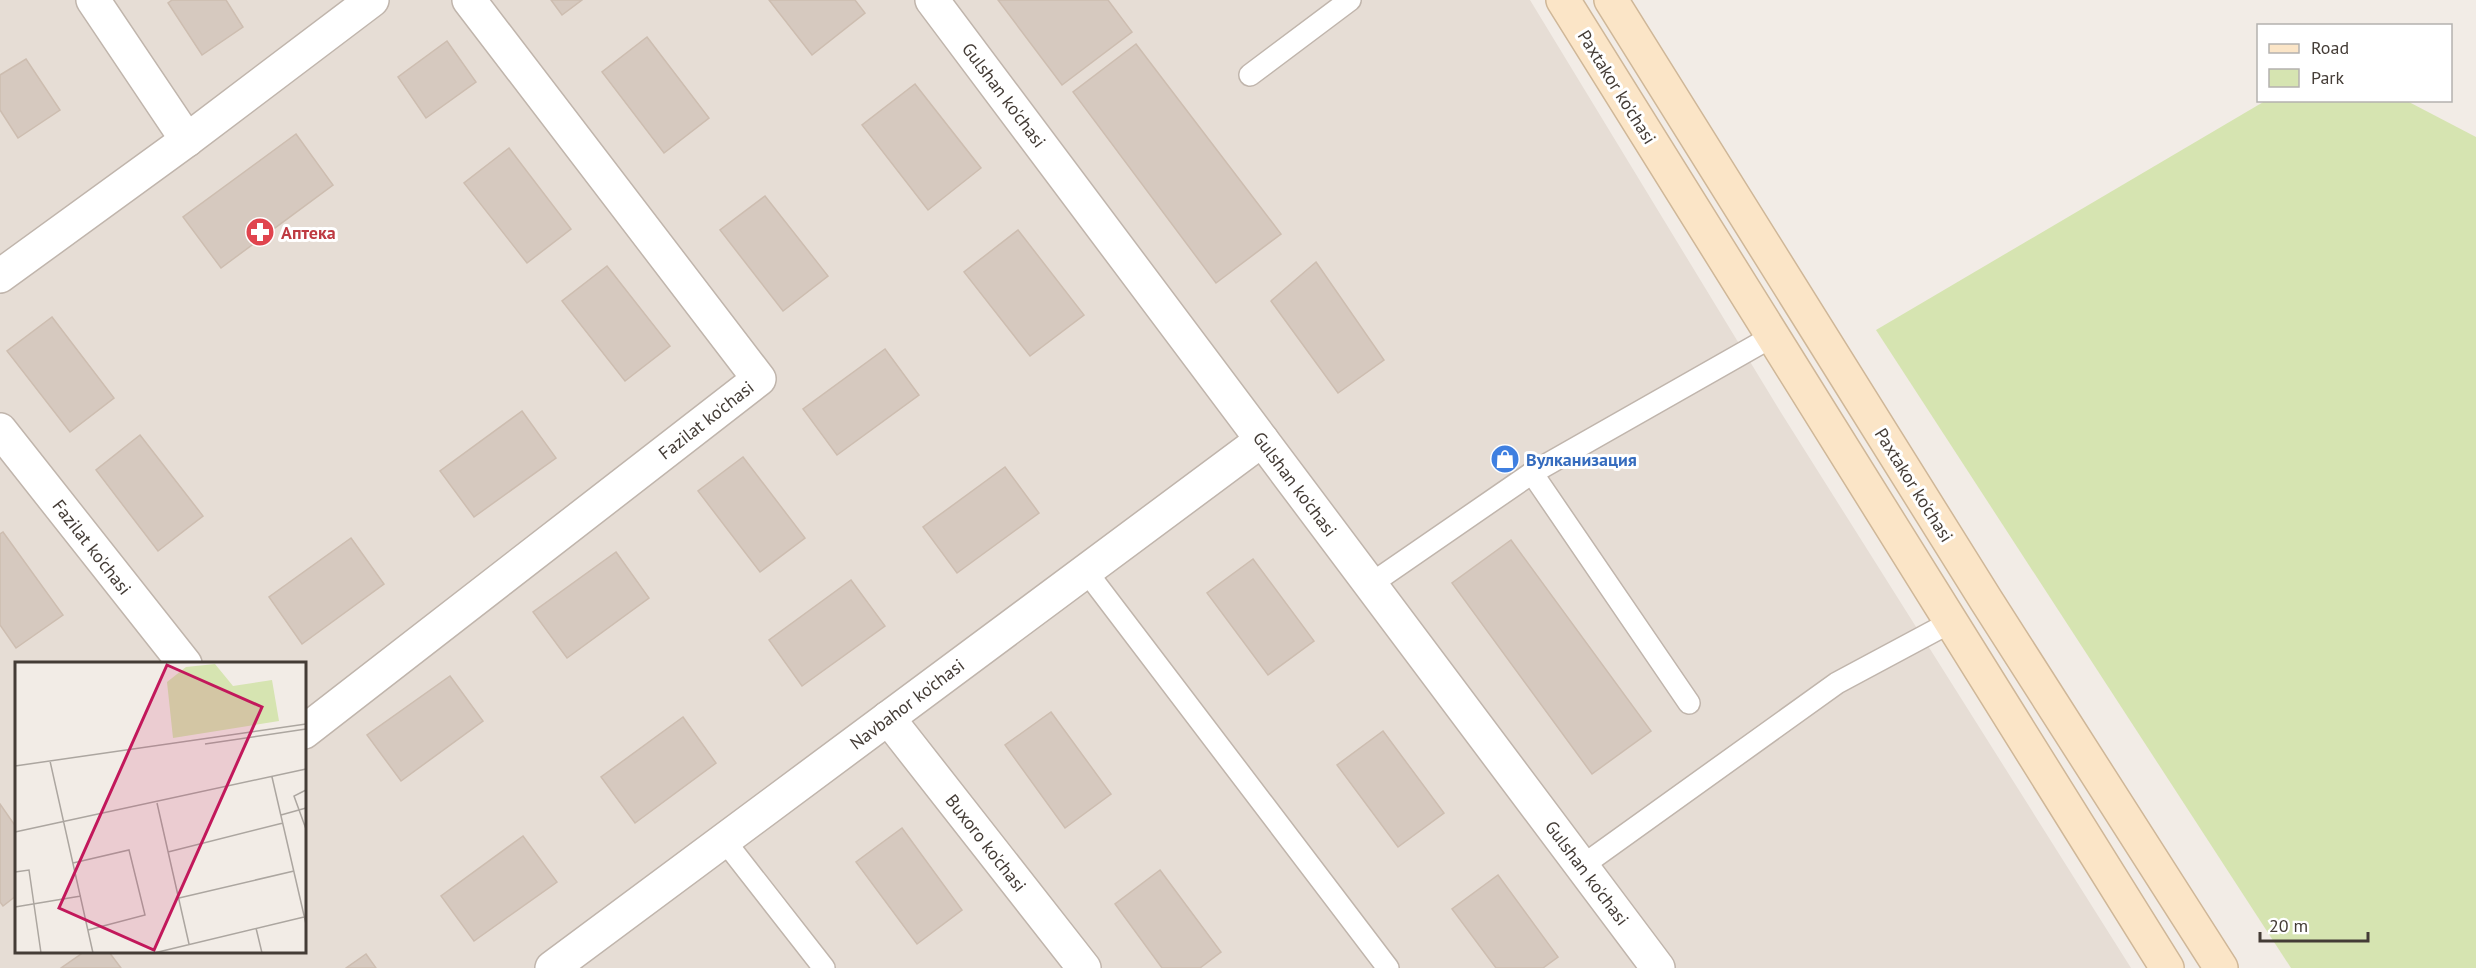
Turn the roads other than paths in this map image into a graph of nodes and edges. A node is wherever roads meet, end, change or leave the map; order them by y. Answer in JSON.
{"nodes":[{"id":1,"x":93,"y":0,"type":"edge"},
{"id":2,"x":372,"y":0,"type":"edge"},
{"id":3,"x":469,"y":0,"type":"edge"},
{"id":4,"x":932,"y":0,"type":"edge"},
{"id":5,"x":1350,"y":0,"type":"edge"},
{"id":6,"x":1563,"y":0,"type":"edge"},
{"id":7,"x":1611,"y":0,"type":"edge"},
{"id":8,"x":1250,"y":75,"type":"dead end"},
{"id":9,"x":187,"y":140,"type":"junction"},
{"id":10,"x":0,"y":276,"type":"edge"},
{"id":11,"x":1773,"y":336,"type":"junction"},
{"id":12,"x":0,"y":430,"type":"edge"},
{"id":13,"x":1262,"y":440,"type":"junction"},
{"id":14,"x":1532,"y":473,"type":"junction"},
{"id":15,"x":1086,"y":570,"type":"junction"},
{"id":16,"x":1371,"y":584,"type":"junction"},
{"id":17,"x":1949,"y":623,"type":"junction"},
{"id":18,"x":184,"y":662,"type":"edge"},
{"id":19,"x":1689,"y":703,"type":"dead end"},
{"id":20,"x":888,"y":718,"type":"junction"},
{"id":21,"x":306,"y":730,"type":"edge"},
{"id":22,"x":724,"y":840,"type":"junction"},
{"id":23,"x":1582,"y":866,"type":"junction"},
{"id":24,"x":552,"y":968,"type":"edge"},
{"id":25,"x":824,"y":968,"type":"edge"},
{"id":26,"x":1084,"y":968,"type":"edge"},
{"id":27,"x":1388,"y":968,"type":"edge"},
{"id":28,"x":1658,"y":968,"type":"edge"},
{"id":29,"x":2167,"y":968,"type":"edge"},
{"id":30,"x":2221,"y":968,"type":"edge"}],
"edges":[{"from":1,"to":9,"type":"street"},
{"from":2,"to":9,"type":"street"},
{"from":3,"to":21,"type":"street","name":"Fazilat ko'chasi"},
{"from":4,"to":13,"type":"street","name":"Gulshan ko'chasi"},
{"from":5,"to":8,"type":"lane"},
{"from":6,"to":11,"type":"main road","name":"Paxtakor ko'chasi"},
{"from":7,"to":30,"type":"main road","name":"Paxtakor ko'chasi"},
{"from":9,"to":10,"type":"street"},
{"from":11,"to":14,"type":"lane"},
{"from":11,"to":17,"type":"main road","name":"Paxtakor ko'chasi"},
{"from":12,"to":18,"type":"street","name":"Fazilat ko'chasi"},
{"from":13,"to":15,"type":"street","name":"Navbahor ko'chasi"},
{"from":13,"to":16,"type":"street","name":"Gulshan ko'chasi"},
{"from":14,"to":16,"type":"lane"},
{"from":14,"to":19,"type":"lane"},
{"from":15,"to":20,"type":"street","name":"Navbahor ko'chasi"},
{"from":15,"to":27,"type":"lane"},
{"from":16,"to":23,"type":"street","name":"Gulshan ko'chasi"},
{"from":17,"to":23,"type":"lane"},
{"from":17,"to":29,"type":"main road","name":"Paxtakor ko'chasi"},
{"from":20,"to":22,"type":"street","name":"Navbahor ko'chasi"},
{"from":20,"to":26,"type":"street","name":"Buxoro ko'chasi"},
{"from":22,"to":24,"type":"street","name":"Navbahor ko'chasi"},
{"from":22,"to":25,"type":"lane"},
{"from":23,"to":28,"type":"street","name":"Gulshan ko'chasi"}]}
